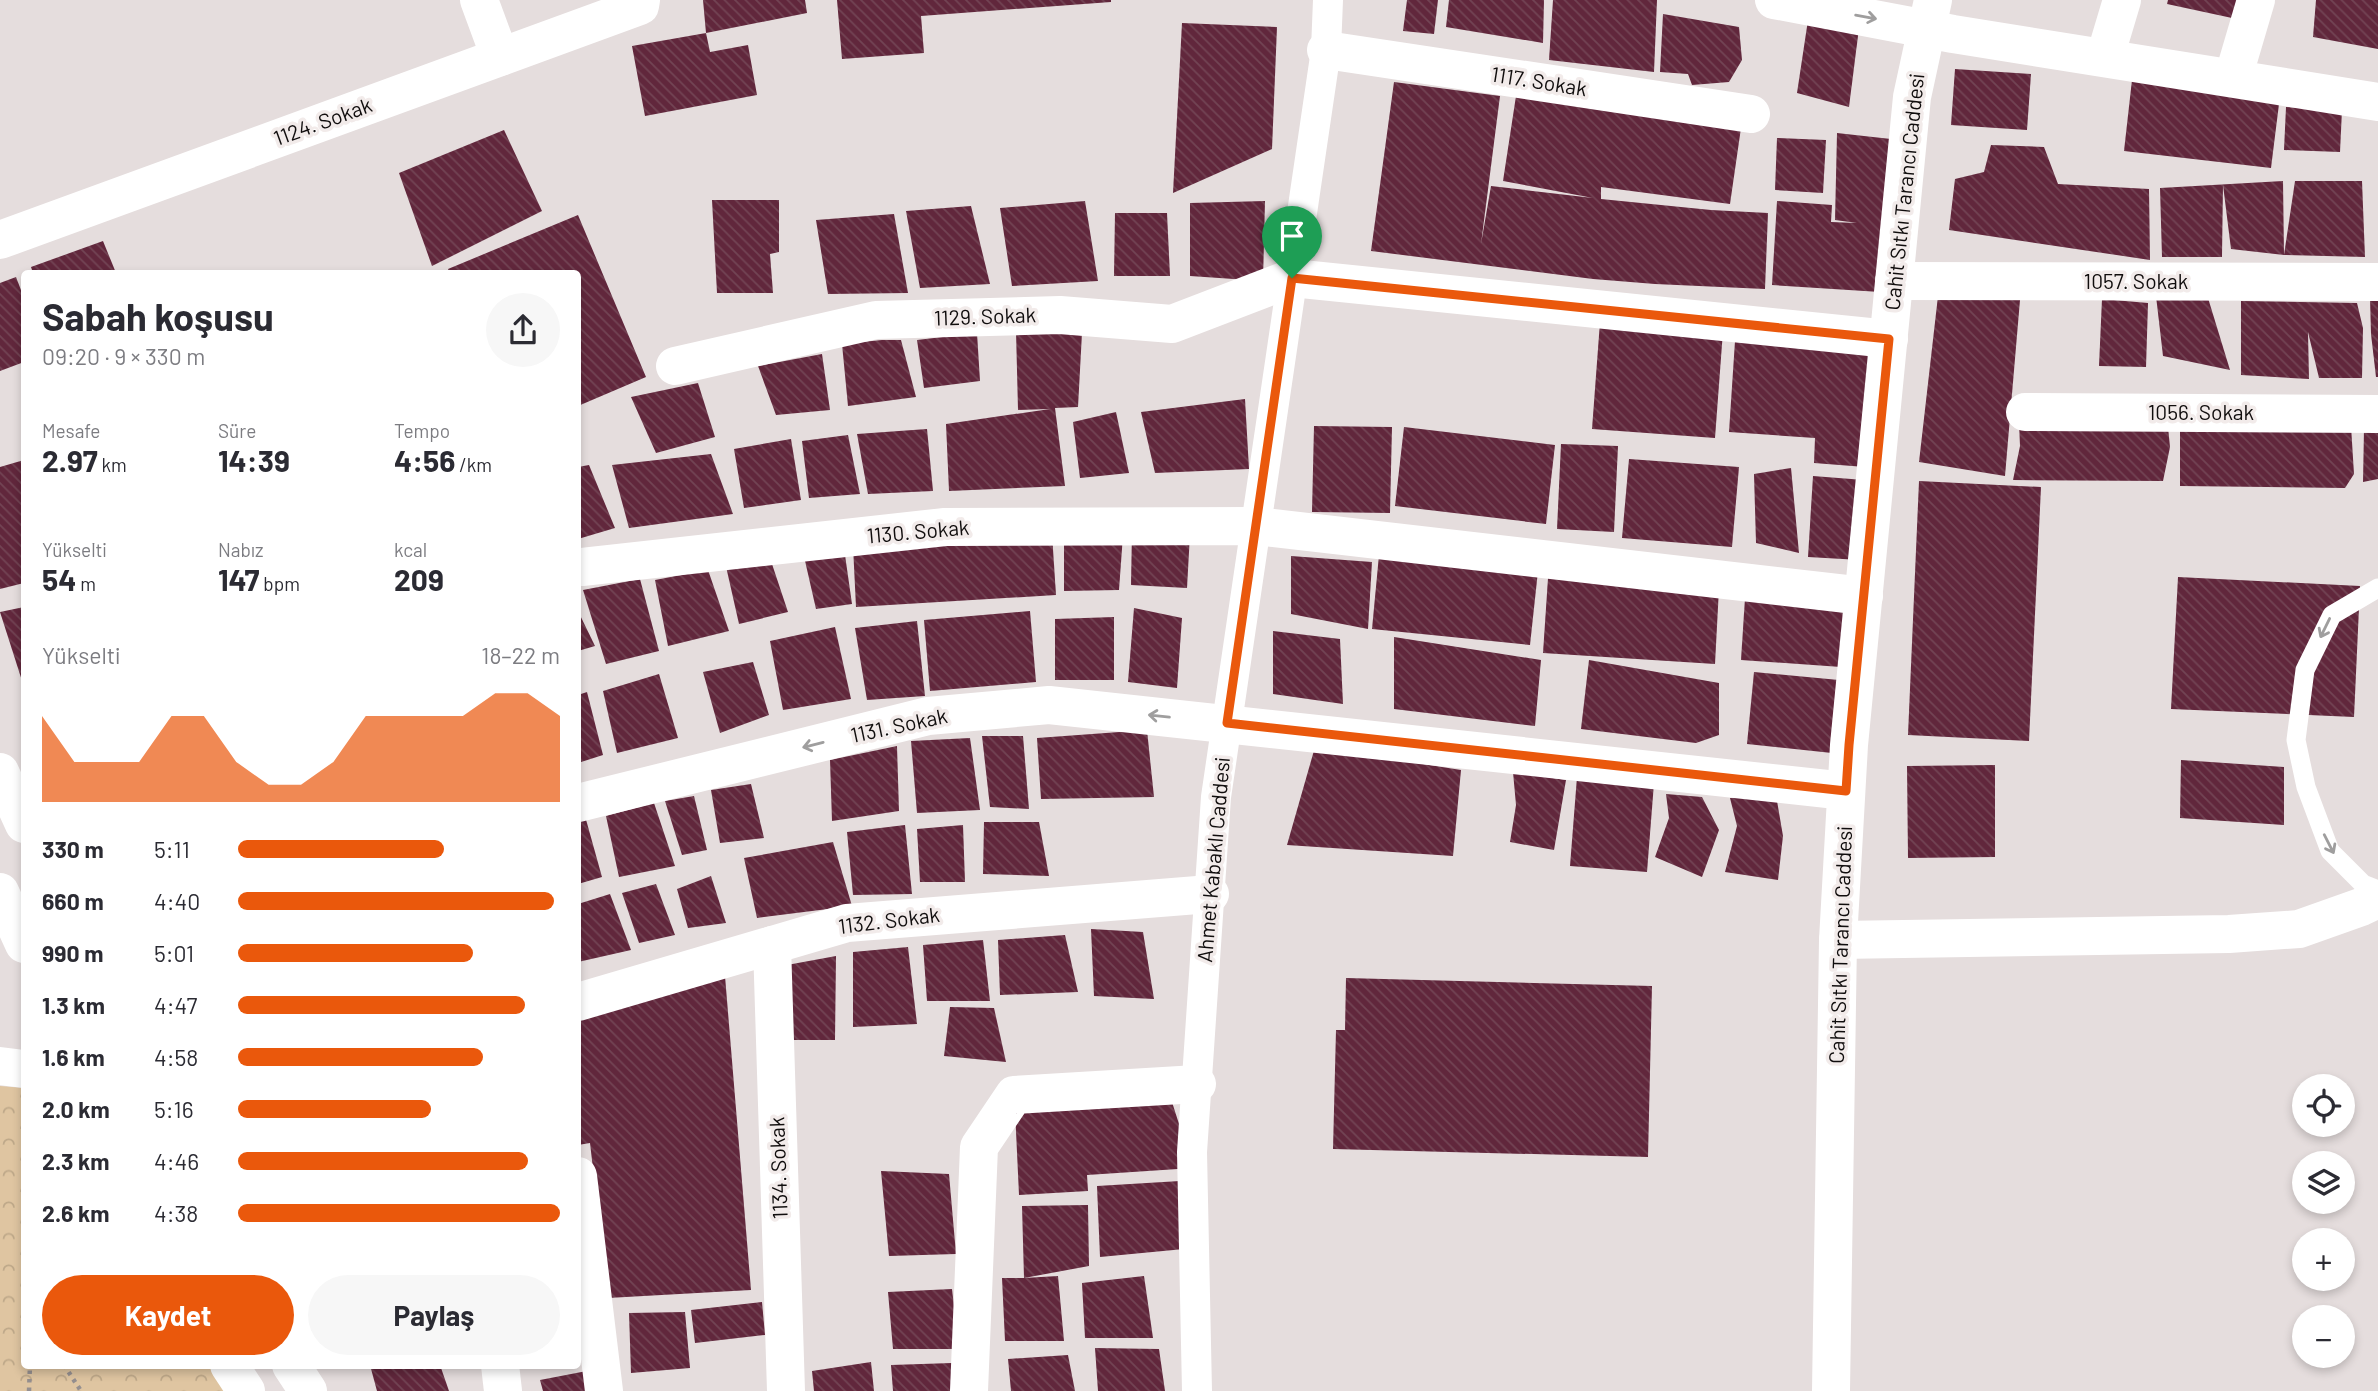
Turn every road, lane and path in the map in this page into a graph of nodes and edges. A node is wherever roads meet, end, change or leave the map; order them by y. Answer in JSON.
{"nodes":[{"id":1,"x":479,"y":0,"type":"edge"},
{"id":2,"x":641,"y":0,"type":"edge"},
{"id":3,"x":1328,"y":0,"type":"edge"},
{"id":4,"x":1774,"y":0,"type":"edge"},
{"id":5,"x":2122,"y":0,"type":"edge"},
{"id":6,"x":2256,"y":0,"type":"edge"},
{"id":7,"x":1930,"y":14,"type":"edge"},
{"id":8,"x":1326,"y":50,"type":"junction"},
{"id":9,"x":500,"y":57,"type":"junction"},
{"id":10,"x":2105,"y":57,"type":"junction"},
{"id":11,"x":2233,"y":78,"type":"junction"},
{"id":12,"x":2378,"y":102,"type":"edge"},
{"id":13,"x":1751,"y":114,"type":"dead end"},
{"id":14,"x":0,"y":240,"type":"edge"},
{"id":15,"x":1292,"y":278,"type":"junction"},
{"id":16,"x":1894,"y":281,"type":"junction"},
{"id":17,"x":2378,"y":282,"type":"edge"},
{"id":18,"x":1889,"y":339,"type":"junction"},
{"id":19,"x":675,"y":366,"type":"dead end"},
{"id":20,"x":2025,"y":412,"type":"dead end"},
{"id":21,"x":2378,"y":414,"type":"edge"},
{"id":22,"x":1255,"y":526,"type":"junction"},
{"id":23,"x":582,"y":567,"type":"dead end"},
{"id":24,"x":2378,"y":588,"type":"edge"},
{"id":25,"x":1864,"y":596,"type":"junction"},
{"id":26,"x":1227,"y":723,"type":"junction"},
{"id":27,"x":0,"y":772,"type":"edge"},
{"id":28,"x":1846,"y":791,"type":"junction"},
{"id":29,"x":581,"y":802,"type":"edge"},
{"id":30,"x":21,"y":818,"type":"edge"},
{"id":31,"x":2378,"y":890,"type":"edge"},
{"id":32,"x":1210,"y":894,"type":"junction"},
{"id":33,"x":2,"y":898,"type":"edge"},
{"id":34,"x":2378,"y":899,"type":"edge"},
{"id":35,"x":21,"y":938,"type":"edge"},
{"id":36,"x":1838,"y":940,"type":"junction"},
{"id":37,"x":772,"y":945,"type":"junction"},
{"id":38,"x":581,"y":1001,"type":"edge"},
{"id":39,"x":0,"y":1066,"type":"edge"},
{"id":40,"x":21,"y":1069,"type":"edge"},
{"id":41,"x":1197,"y":1084,"type":"junction"},
{"id":42,"x":581,"y":1201,"type":"edge"},
{"id":43,"x":30,"y":1369,"type":"edge"},
{"id":44,"x":67,"y":1369,"type":"edge"},
{"id":45,"x":232,"y":1369,"type":"edge"},
{"id":46,"x":294,"y":1369,"type":"edge"},
{"id":47,"x":500,"y":1369,"type":"edge"},
{"id":48,"x":29,"y":1391,"type":"edge"},
{"id":49,"x":81,"y":1391,"type":"edge"},
{"id":50,"x":246,"y":1391,"type":"edge"},
{"id":51,"x":308,"y":1391,"type":"edge"},
{"id":52,"x":503,"y":1391,"type":"edge"},
{"id":53,"x":604,"y":1391,"type":"edge"},
{"id":54,"x":786,"y":1391,"type":"edge"},
{"id":55,"x":969,"y":1391,"type":"edge"},
{"id":56,"x":1197,"y":1391,"type":"edge"},
{"id":57,"x":1831,"y":1391,"type":"edge"}],
"edges":[{"from":1,"to":9,"type":"street"},
{"from":2,"to":9,"type":"street","name":"1124. Sokak"},
{"from":3,"to":8,"type":"street","name":"Ahmet Kabaklı Caddesi"},
{"from":4,"to":7,"type":"street","one_way":true},
{"from":5,"to":10,"type":"street"},
{"from":6,"to":11,"type":"street"},
{"from":7,"to":10,"type":"street"},
{"from":7,"to":16,"type":"street","name":"Cahit Sıtkı Tarancı Caddesi"},
{"from":8,"to":13,"type":"street","name":"1117. Sokak"},
{"from":8,"to":15,"type":"street","name":"Ahmet Kabaklı Caddesi"},
{"from":9,"to":14,"type":"street","name":"1124. Sokak"},
{"from":10,"to":11,"type":"street"},
{"from":11,"to":12,"type":"street"},
{"from":15,"to":18,"type":"street"},
{"from":15,"to":19,"type":"street","name":"1129. Sokak"},
{"from":15,"to":22,"type":"street","name":"Ahmet Kabaklı Caddesi"},
{"from":16,"to":17,"type":"street","name":"1057. Sokak"},
{"from":16,"to":18,"type":"street","name":"Cahit Sıtkı Tarancı Caddesi"},
{"from":18,"to":25,"type":"street","name":"Cahit Sıtkı Tarancı Caddesi"},
{"from":20,"to":21,"type":"street","name":"1056. Sokak"},
{"from":22,"to":23,"type":"street","name":"1130. Sokak"},
{"from":22,"to":25,"type":"street","name":"1130. Sokak"},
{"from":22,"to":26,"type":"street","name":"Ahmet Kabaklı Caddesi"},
{"from":24,"to":31,"type":"lane","one_way":true},
{"from":25,"to":28,"type":"street","name":"Cahit Sıtkı Tarancı Caddesi"},
{"from":26,"to":28,"type":"street","name":"1131. Sokak"},
{"from":26,"to":29,"type":"street","name":"1131. Sokak","one_way":true},
{"from":26,"to":32,"type":"street","name":"Ahmet Kabaklı Caddesi"},
{"from":27,"to":30,"type":"street"},
{"from":28,"to":36,"type":"street","name":"Cahit Sıtkı Tarancı Caddesi"},
{"from":32,"to":37,"type":"street","name":"1132. Sokak"},
{"from":32,"to":41,"type":"street","name":"Ahmet Kabaklı Caddesi"},
{"from":33,"to":35,"type":"street"},
{"from":34,"to":36,"type":"street"},
{"from":36,"to":57,"type":"street","name":"Cahit Sıtkı Tarancı Caddesi"},
{"from":37,"to":38,"type":"street","name":"1132. Sokak"},
{"from":37,"to":54,"type":"street","name":"1134. Sokak"},
{"from":39,"to":40,"type":"street"},
{"from":41,"to":55,"type":"street"},
{"from":41,"to":56,"type":"street","name":"Ahmet Kabaklı Caddesi"},
{"from":42,"to":53,"type":"street"},
{"from":43,"to":48,"type":"path"},
{"from":44,"to":49,"type":"path"},
{"from":45,"to":50,"type":"street"},
{"from":46,"to":51,"type":"street"},
{"from":47,"to":52,"type":"street"}]}
